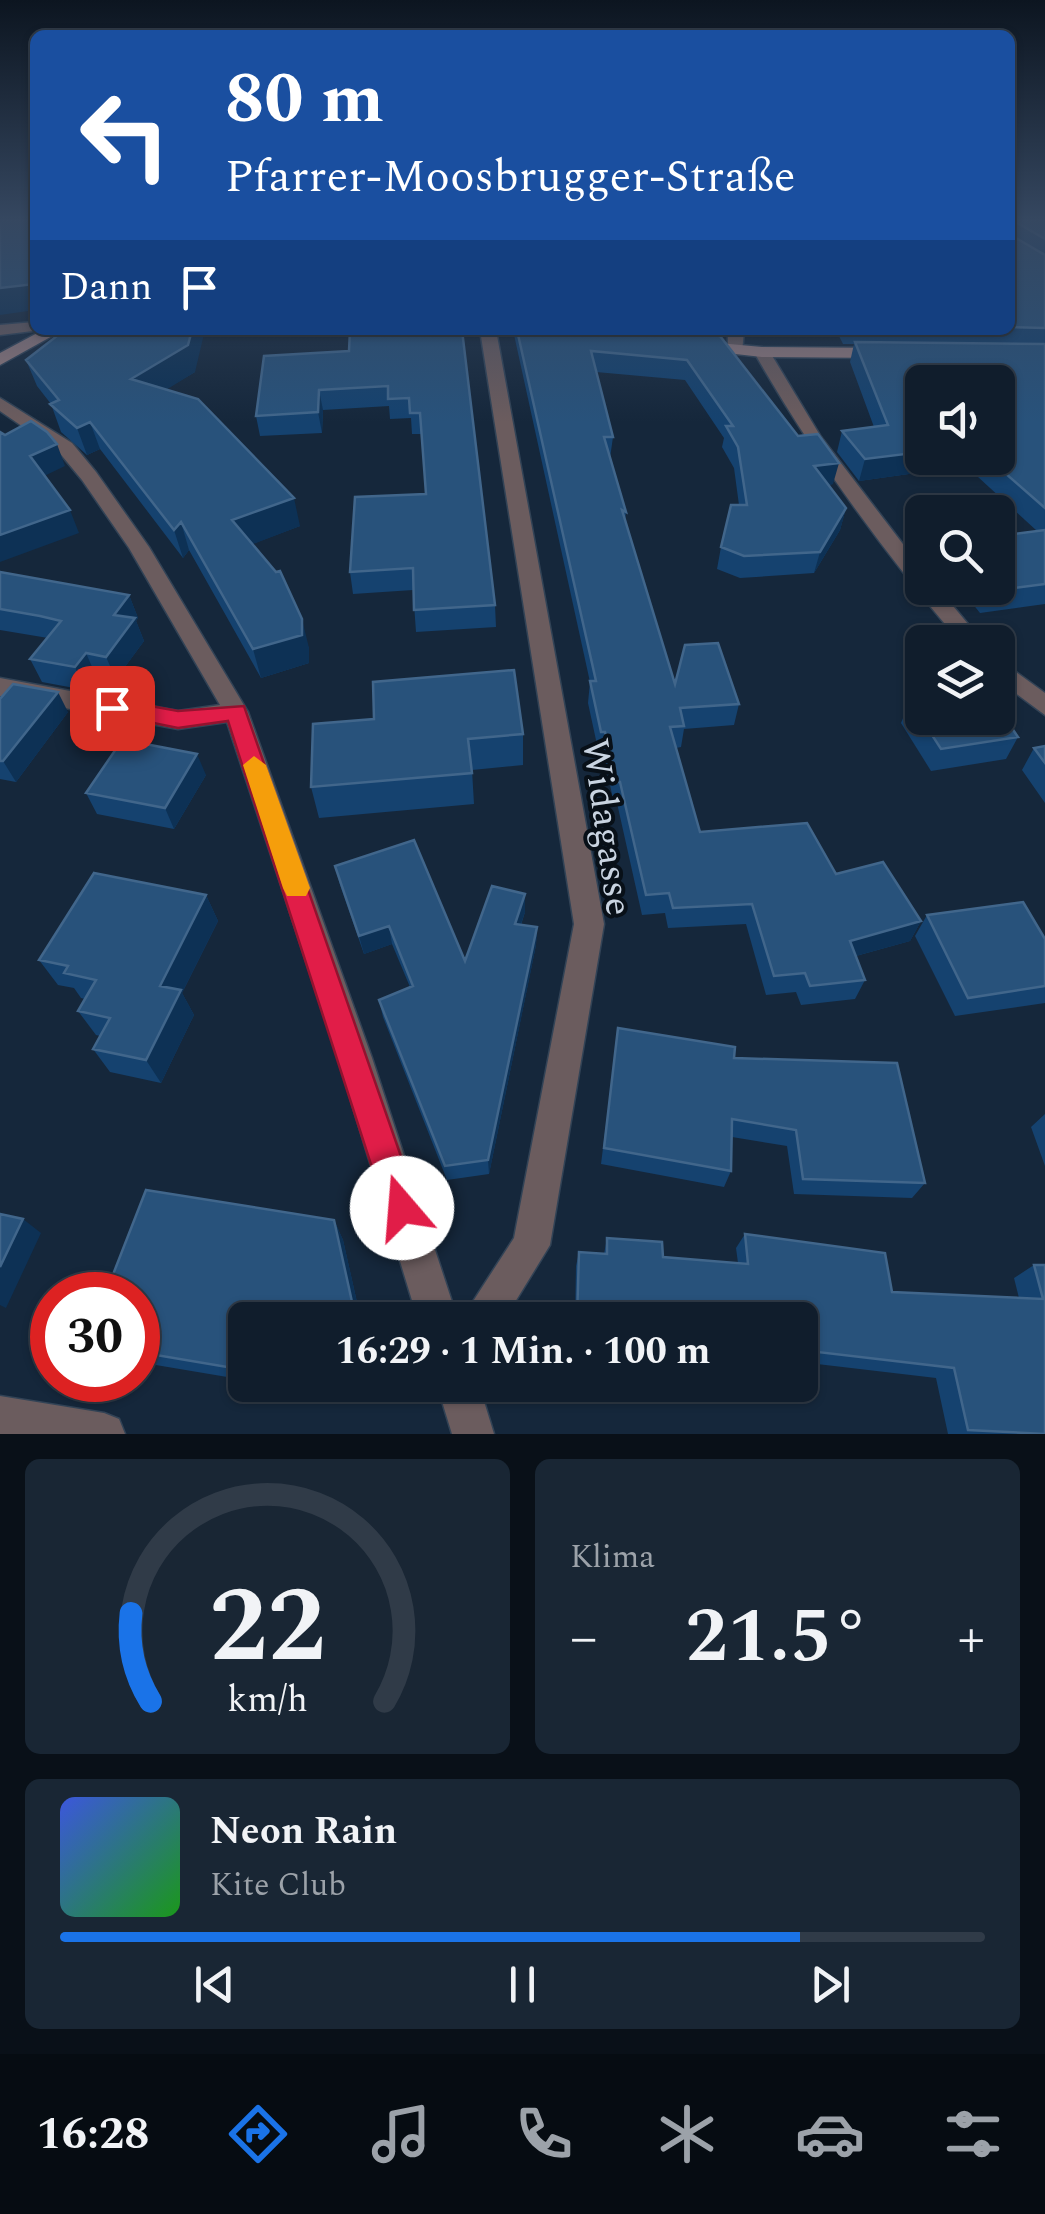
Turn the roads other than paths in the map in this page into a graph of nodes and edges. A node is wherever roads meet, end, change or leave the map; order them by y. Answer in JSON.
{"nodes":[{"id":1,"x":30,"y":327,"type":"edge"},
{"id":2,"x":0,"y":330,"type":"edge"},
{"id":3,"x":46,"y":335,"type":"edge"},
{"id":4,"x":489,"y":335,"type":"edge"},
{"id":5,"x":736,"y":335,"type":"edge"},
{"id":6,"x":678,"y":344,"type":"edge"},
{"id":7,"x":736,"y":350,"type":"junction"},
{"id":8,"x":762,"y":352,"type":"junction"},
{"id":9,"x":908,"y":354,"type":"edge"},
{"id":10,"x":0,"y":360,"type":"edge"},
{"id":11,"x":0,"y":403,"type":"edge"},
{"id":12,"x":905,"y":561,"type":"edge"},
{"id":13,"x":940,"y":605,"type":"edge"},
{"id":14,"x":957,"y":625,"type":"edge"},
{"id":15,"x":1015,"y":681,"type":"edge"},
{"id":16,"x":0,"y":686,"type":"edge"},
{"id":17,"x":1045,"y":706,"type":"edge"},
{"id":18,"x":236,"y":712,"type":"junction"},
{"id":19,"x":432,"y":1302,"type":"edge"},
{"id":20,"x":492,"y":1302,"type":"edge"},
{"id":21,"x":463,"y":1402,"type":"edge"},
{"id":22,"x":0,"y":1417,"type":"edge"},
{"id":23,"x":104,"y":1434,"type":"edge"},
{"id":24,"x":472,"y":1434,"type":"edge"}],
"edges":[{"from":1,"to":2,"type":"street"},
{"from":3,"to":10,"type":"street"},
{"from":4,"to":20,"type":"street","name":"Widagasse"},
{"from":5,"to":7,"type":"street"},
{"from":6,"to":7,"type":"street"},
{"from":7,"to":8,"type":"street"},
{"from":8,"to":9,"type":"street"},
{"from":8,"to":12,"type":"street"},
{"from":11,"to":18,"type":"street"},
{"from":13,"to":14,"type":"street"},
{"from":15,"to":17,"type":"street"},
{"from":16,"to":18,"type":"street"},
{"from":18,"to":19,"type":"street"},
{"from":21,"to":24,"type":"street"},
{"from":22,"to":23,"type":"street"}]}
